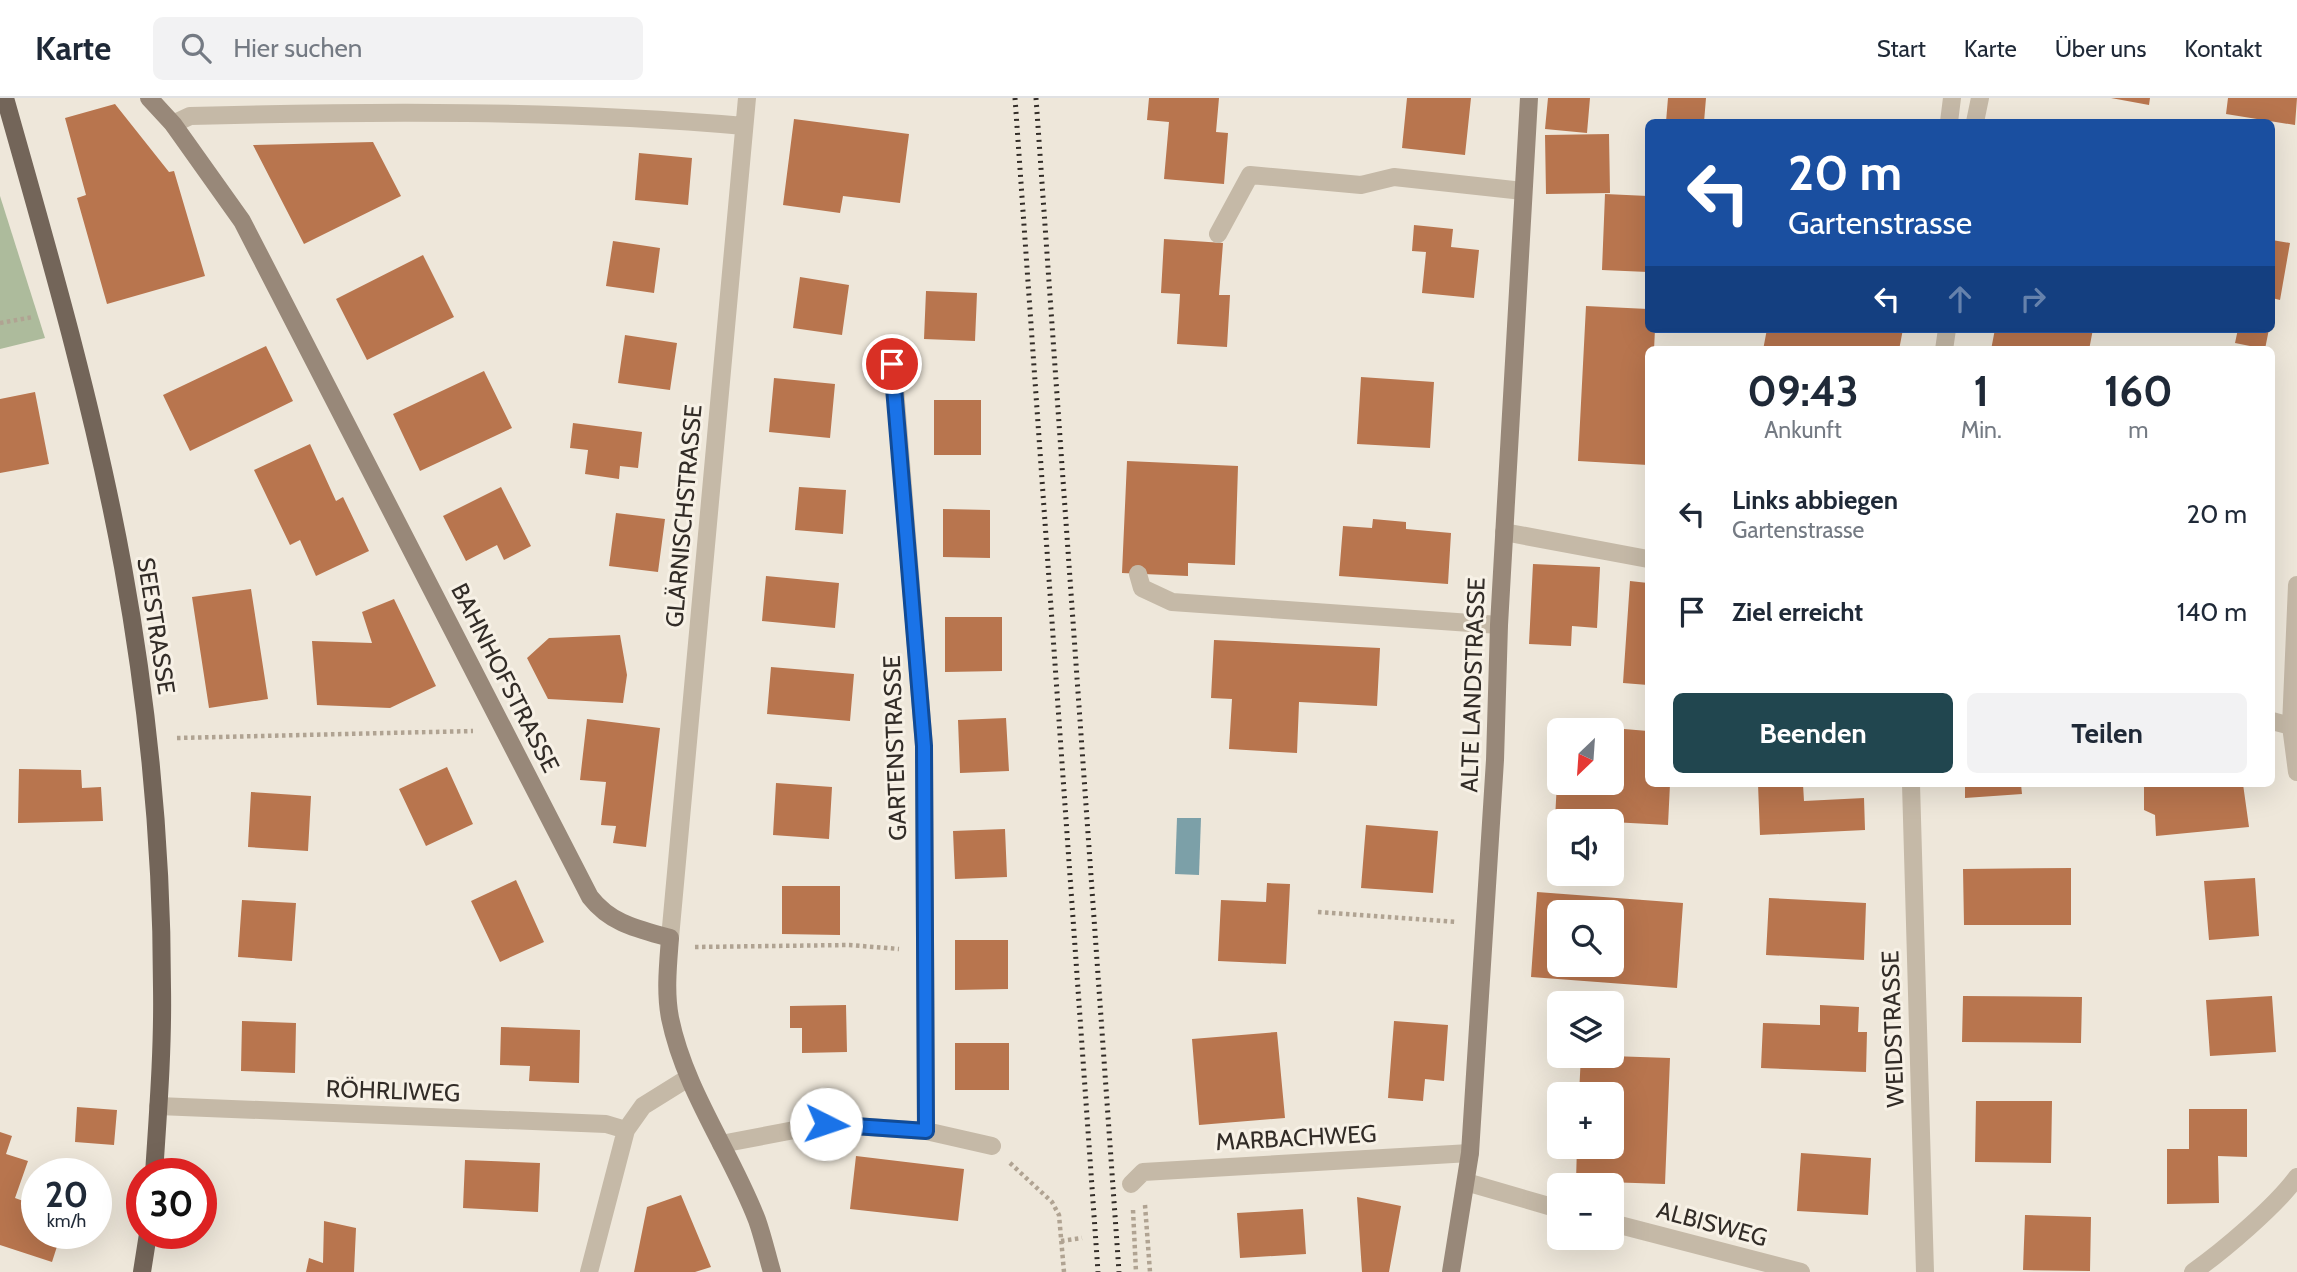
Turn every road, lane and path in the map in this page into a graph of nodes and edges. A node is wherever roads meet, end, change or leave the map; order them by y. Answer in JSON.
{"nodes":[{"id":1,"x":5,"y":98,"type":"edge"},
{"id":2,"x":149,"y":98,"type":"edge"},
{"id":3,"x":747,"y":98,"type":"edge"},
{"id":4,"x":1529,"y":98,"type":"edge"},
{"id":5,"x":1952,"y":98,"type":"edge"},
{"id":6,"x":1980,"y":98,"type":"edge"},
{"id":7,"x":1949,"y":119,"type":"edge"},
{"id":8,"x":1976,"y":119,"type":"edge"},
{"id":9,"x":173,"y":124,"type":"junction"},
{"id":10,"x":744,"y":125,"type":"junction"},
{"id":11,"x":1523,"y":191,"type":"junction"},
{"id":12,"x":1218,"y":234,"type":"dead end"},
{"id":13,"x":33,"y":317,"type":"dead end"},
{"id":14,"x":0,"y":323,"type":"edge"},
{"id":15,"x":892,"y":364,"type":"dead end"},
{"id":16,"x":1504,"y":531,"type":"junction"},
{"id":17,"x":1645,"y":558,"type":"edge"},
{"id":18,"x":1139,"y":574,"type":"dead end"},
{"id":19,"x":2297,"y":585,"type":"edge"},
{"id":20,"x":1499,"y":625,"type":"junction"},
{"id":21,"x":2275,"y":722,"type":"edge"},
{"id":22,"x":2291,"y":726,"type":"junction"},
{"id":23,"x":476,"y":731,"type":"dead end"},
{"id":24,"x":177,"y":738,"type":"dead end"},
{"id":25,"x":2297,"y":772,"type":"edge"},
{"id":26,"x":1911,"y":787,"type":"edge"},
{"id":27,"x":1318,"y":912,"type":"dead end"},
{"id":28,"x":1456,"y":922,"type":"dead end"},
{"id":29,"x":670,"y":938,"type":"junction"},
{"id":30,"x":692,"y":947,"type":"dead end"},
{"id":31,"x":925,"y":951,"type":"junction"},
{"id":32,"x":688,"y":1078,"type":"junction"},
{"id":33,"x":158,"y":1106,"type":"junction"},
{"id":34,"x":626,"y":1130,"type":"junction"},
{"id":35,"x":926,"y":1131,"type":"junction"},
{"id":36,"x":721,"y":1144,"type":"junction"},
{"id":37,"x":992,"y":1146,"type":"joint"},
{"id":38,"x":1470,"y":1153,"type":"junction"},
{"id":39,"x":156,"y":1158,"type":"edge"},
{"id":40,"x":2297,"y":1177,"type":"edge"},
{"id":41,"x":1137,"y":1178,"type":"joint"},
{"id":42,"x":1466,"y":1182,"type":"junction"},
{"id":43,"x":1547,"y":1206,"type":"edge"},
{"id":44,"x":1624,"y":1226,"type":"edge"},
{"id":45,"x":1135,"y":1235,"type":"dead end"},
{"id":46,"x":1082,"y":1238,"type":"dead end"},
{"id":47,"x":1061,"y":1241,"type":"junction"},
{"id":48,"x":146,"y":1249,"type":"edge"},
{"id":49,"x":142,"y":1272,"type":"edge"},
{"id":50,"x":589,"y":1272,"type":"edge"},
{"id":51,"x":772,"y":1272,"type":"edge"},
{"id":52,"x":1064,"y":1272,"type":"edge"},
{"id":53,"x":1136,"y":1272,"type":"edge"},
{"id":54,"x":1150,"y":1272,"type":"edge"},
{"id":55,"x":1451,"y":1272,"type":"edge"},
{"id":56,"x":1801,"y":1272,"type":"edge"},
{"id":57,"x":1925,"y":1272,"type":"edge"},
{"id":58,"x":2193,"y":1272,"type":"edge"}],
"edges":[{"from":1,"to":33,"type":"main road","name":"SEESTRASSE"},
{"from":2,"to":9,"type":"street","name":"BAHNHOFSTRASSE"},
{"from":3,"to":10,"type":"street","name":"GLÄRNISCHSTRASSE"},
{"from":4,"to":11,"type":"street","name":"ALTE LANDSTRASSE"},
{"from":5,"to":7,"type":"street"},
{"from":6,"to":8,"type":"street"},
{"from":9,"to":10,"type":"street"},
{"from":9,"to":29,"type":"street","name":"BAHNHOFSTRASSE"},
{"from":10,"to":29,"type":"street","name":"GLÄRNISCHSTRASSE"},
{"from":11,"to":12,"type":"street"},
{"from":11,"to":16,"type":"street","name":"ALTE LANDSTRASSE"},
{"from":13,"to":14,"type":"path"},
{"from":15,"to":31,"type":"street","name":"GARTENSTRASSE"},
{"from":16,"to":17,"type":"street"},
{"from":16,"to":20,"type":"street","name":"ALTE LANDSTRASSE"},
{"from":18,"to":20,"type":"street"},
{"from":19,"to":22,"type":"street"},
{"from":20,"to":38,"type":"street","name":"ALTE LANDSTRASSE"},
{"from":21,"to":22,"type":"street"},
{"from":22,"to":25,"type":"street"},
{"from":23,"to":24,"type":"path"},
{"from":26,"to":57,"type":"street","name":"WEIDSTRASSE"},
{"from":27,"to":28,"type":"path"},
{"from":29,"to":32,"type":"street"},
{"from":30,"to":31,"type":"path"},
{"from":31,"to":35,"type":"street","name":"GARTENSTRASSE"},
{"from":32,"to":34,"type":"street"},
{"from":32,"to":36,"type":"street"},
{"from":33,"to":34,"type":"street","name":"RÖHRLIWEG"},
{"from":33,"to":39,"type":"main road","name":"SEESTRASSE"},
{"from":34,"to":50,"type":"street"},
{"from":35,"to":36,"type":"street"},
{"from":35,"to":37,"type":"street"},
{"from":36,"to":51,"type":"street"},
{"from":37,"to":47,"type":"path"},
{"from":38,"to":41,"type":"street","name":"MARBACHWEG"},
{"from":38,"to":42,"type":"street","name":"ALTE LANDSTRASSE"},
{"from":40,"to":58,"type":"street"},
{"from":41,"to":54,"type":"path"},
{"from":42,"to":43,"type":"street"},
{"from":42,"to":55,"type":"street","name":"ALTE LANDSTRASSE"},
{"from":44,"to":56,"type":"street","name":"ALBISWEG"},
{"from":45,"to":53,"type":"path"},
{"from":46,"to":47,"type":"path"},
{"from":47,"to":52,"type":"path"},
{"from":48,"to":49,"type":"main road"}]}
